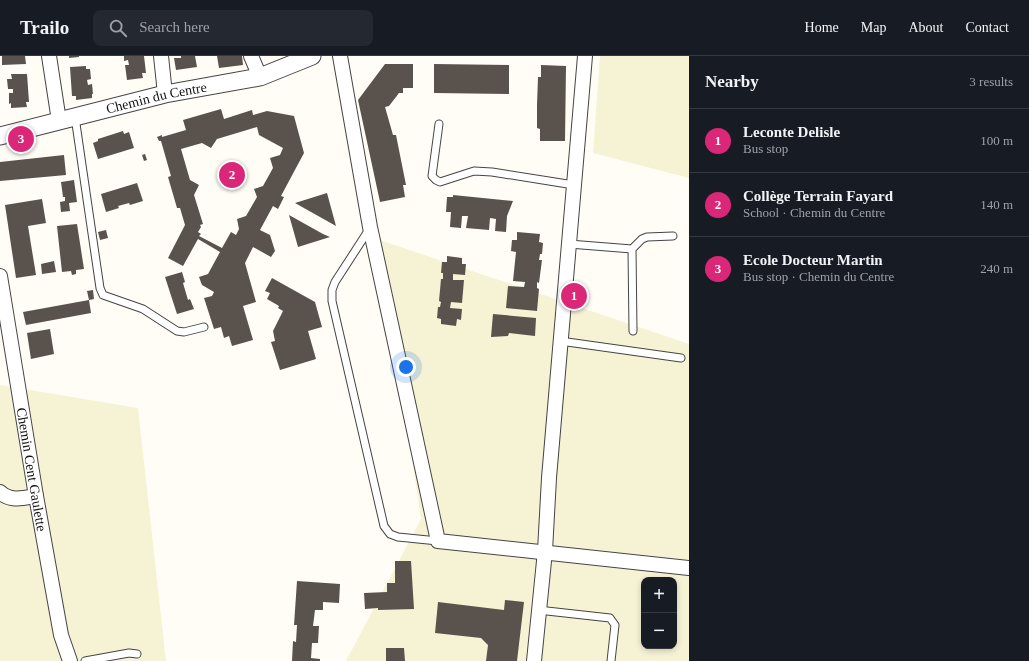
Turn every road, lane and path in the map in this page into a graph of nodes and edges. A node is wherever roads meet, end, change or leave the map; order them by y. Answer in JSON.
{"nodes":[{"id":1,"x":49,"y":56,"type":"edge"},
{"id":2,"x":161,"y":56,"type":"edge"},
{"id":3,"x":251,"y":56,"type":"edge"},
{"id":4,"x":312,"y":56,"type":"edge"},
{"id":5,"x":340,"y":56,"type":"edge"},
{"id":6,"x":585,"y":56,"type":"edge"},
{"id":7,"x":260,"y":77,"type":"junction"},
{"id":8,"x":165,"y":94,"type":"junction"},
{"id":9,"x":75,"y":116,"type":"junction"},
{"id":10,"x":59,"y":121,"type":"junction"},
{"id":11,"x":438,"y":124,"type":"dead end"},
{"id":12,"x":0,"y":136,"type":"edge"},
{"id":13,"x":574,"y":185,"type":"junction"},
{"id":14,"x":370,"y":227,"type":"junction"},
{"id":15,"x":673,"y":236,"type":"dead end"},
{"id":16,"x":569,"y":244,"type":"junction"},
{"id":17,"x":632,"y":249,"type":"junction"},
{"id":18,"x":0,"y":276,"type":"edge"},
{"id":19,"x":204,"y":327,"type":"dead end"},
{"id":20,"x":633,"y":331,"type":"dead end"},
{"id":21,"x":560,"y":341,"type":"junction"},
{"id":22,"x":681,"y":358,"type":"dead end"},
{"id":23,"x":0,"y":492,"type":"edge"},
{"id":24,"x":36,"y":496,"type":"junction"},
{"id":25,"x":438,"y":540,"type":"junction"},
{"id":26,"x":545,"y":551,"type":"junction"},
{"id":27,"x":689,"y":568,"type":"edge"},
{"id":28,"x":538,"y":610,"type":"junction"},
{"id":29,"x":137,"y":654,"type":"dead end"},
{"id":30,"x":70,"y":661,"type":"edge"},
{"id":31,"x":85,"y":661,"type":"edge"},
{"id":32,"x":534,"y":661,"type":"edge"},
{"id":33,"x":611,"y":661,"type":"edge"}],
"edges":[{"from":1,"to":10,"type":"street"},
{"from":2,"to":8,"type":"street"},
{"from":3,"to":7,"type":"street"},
{"from":4,"to":7,"type":"street","name":"Chemin du Centre"},
{"from":5,"to":14,"type":"street"},
{"from":6,"to":13,"type":"street"},
{"from":7,"to":8,"type":"street","name":"Chemin du Centre"},
{"from":8,"to":9,"type":"street","name":"Chemin du Centre"},
{"from":9,"to":10,"type":"street","name":"Chemin du Centre"},
{"from":9,"to":19,"type":"lane"},
{"from":10,"to":12,"type":"street","name":"Chemin du Centre"},
{"from":11,"to":13,"type":"lane"},
{"from":13,"to":16,"type":"street"},
{"from":14,"to":25,"type":"street"},
{"from":14,"to":25,"type":"lane"},
{"from":15,"to":17,"type":"lane"},
{"from":16,"to":17,"type":"lane"},
{"from":16,"to":21,"type":"street"},
{"from":17,"to":20,"type":"lane"},
{"from":18,"to":24,"type":"street","name":"Chemin Cent Gaulette"},
{"from":21,"to":22,"type":"lane"},
{"from":21,"to":26,"type":"street"},
{"from":23,"to":24,"type":"street"},
{"from":24,"to":30,"type":"street","name":"Chemin Cent Gaulette"},
{"from":25,"to":26,"type":"street"},
{"from":26,"to":27,"type":"street"},
{"from":26,"to":28,"type":"street"},
{"from":28,"to":32,"type":"street"},
{"from":28,"to":33,"type":"lane"},
{"from":29,"to":31,"type":"lane"}]}
